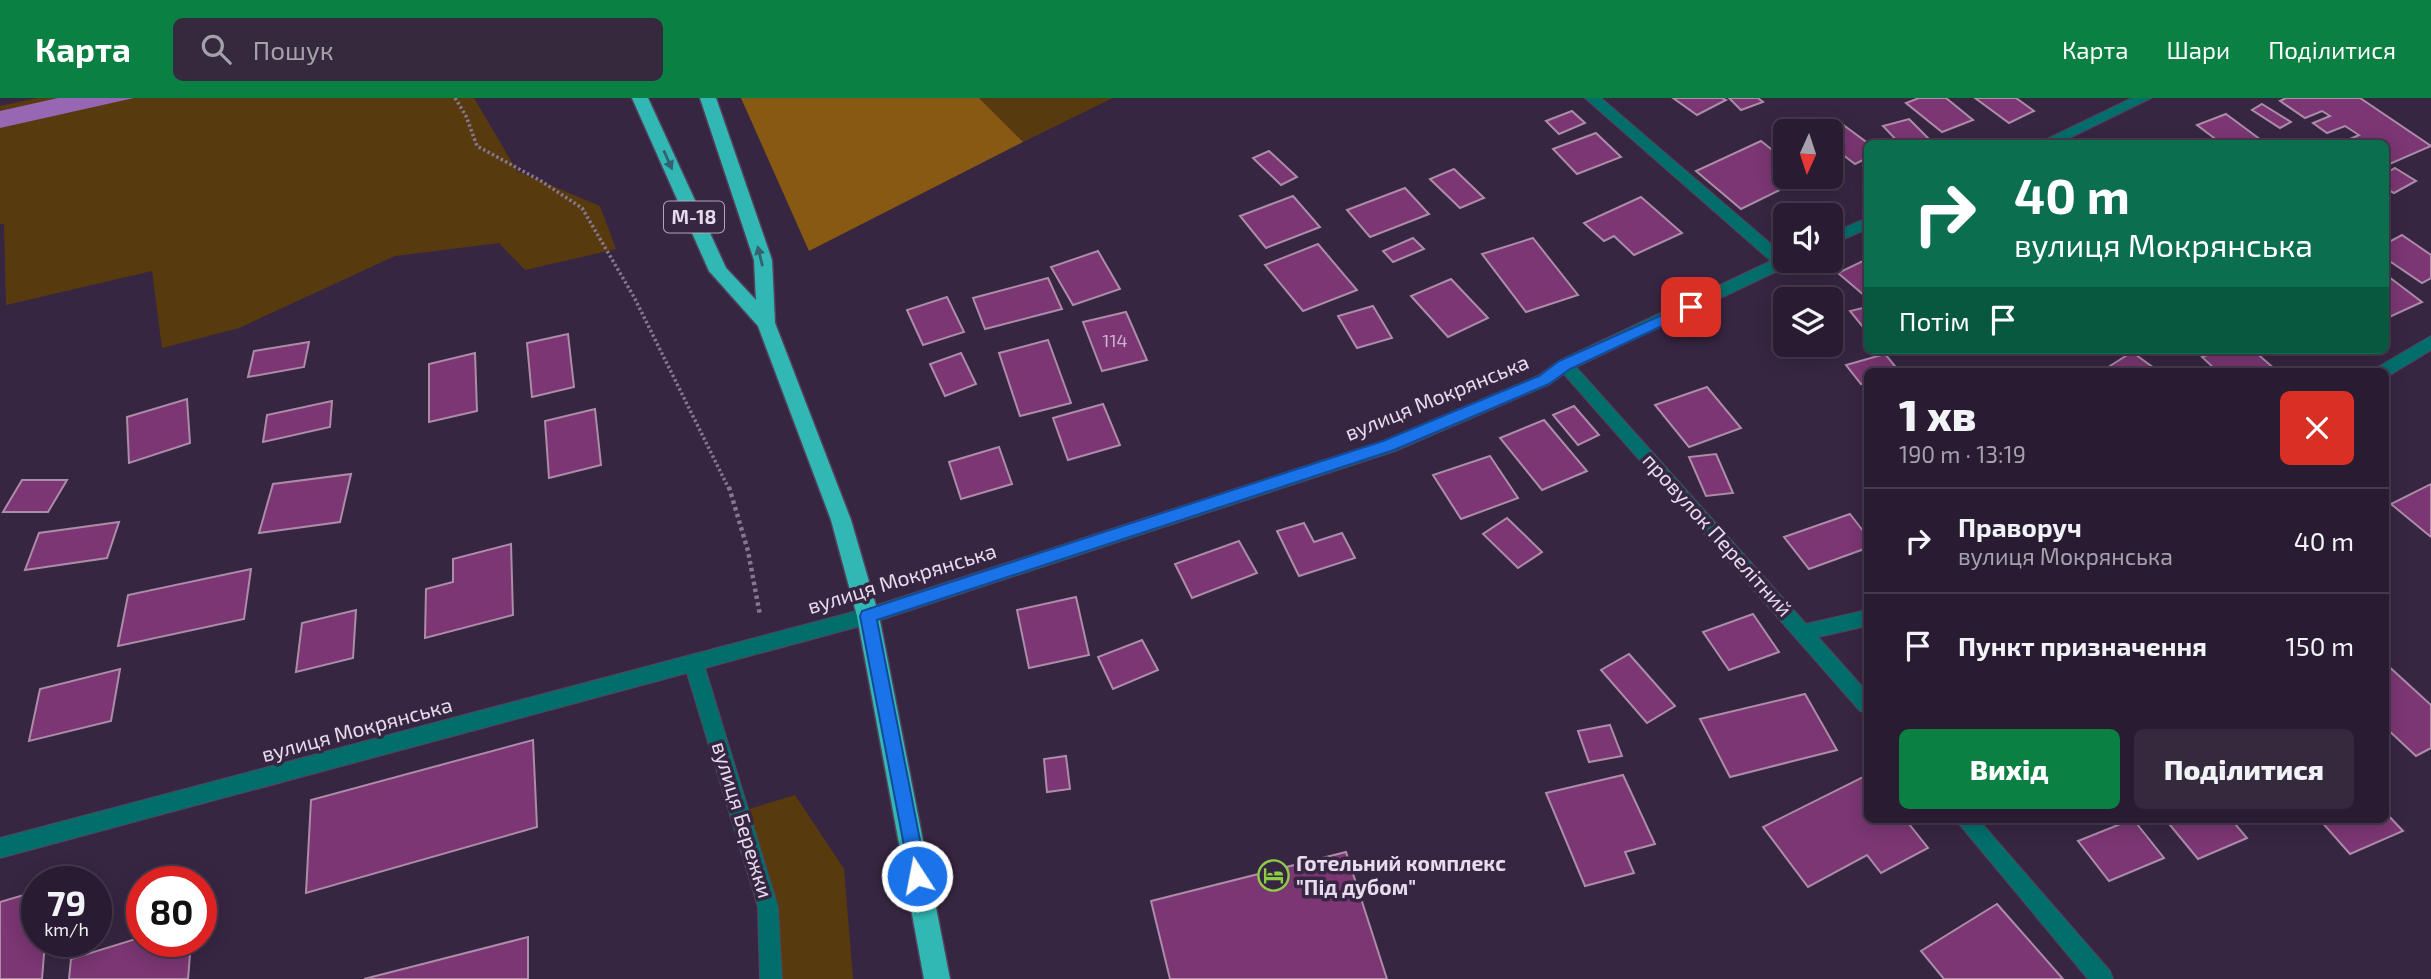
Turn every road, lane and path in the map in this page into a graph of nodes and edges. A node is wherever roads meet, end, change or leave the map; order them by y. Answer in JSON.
{"nodes":[{"id":1,"x":455,"y":98,"type":"edge"},
{"id":2,"x":640,"y":98,"type":"edge"},
{"id":3,"x":708,"y":98,"type":"edge"},
{"id":4,"x":1592,"y":98,"type":"edge"},
{"id":5,"x":2144,"y":98,"type":"edge"},
{"id":6,"x":2053,"y":140,"type":"edge"},
{"id":7,"x":1864,"y":224,"type":"edge"},
{"id":8,"x":1843,"y":234,"type":"edge"},
{"id":9,"x":1773,"y":252,"type":"edge"},
{"id":10,"x":1773,"y":266,"type":"edge"},
{"id":11,"x":766,"y":323,"type":"junction"},
{"id":12,"x":2431,"y":342,"type":"edge"},
{"id":13,"x":1564,"y":365,"type":"junction"},
{"id":14,"x":2389,"y":368,"type":"edge"},
{"id":15,"x":868,"y":616,"type":"junction"},
{"id":16,"x":1864,"y":619,"type":"edge"},
{"id":17,"x":1805,"y":632,"type":"junction"},
{"id":18,"x":766,"y":644,"type":"junction"},
{"id":19,"x":694,"y":664,"type":"junction"},
{"id":20,"x":1864,"y":701,"type":"edge"},
{"id":21,"x":1968,"y":823,"type":"edge"},
{"id":22,"x":0,"y":848,"type":"edge"},
{"id":23,"x":771,"y":979,"type":"edge"},
{"id":24,"x":937,"y":979,"type":"edge"},
{"id":25,"x":2102,"y":979,"type":"edge"}],
"edges":[{"from":1,"to":18,"type":"path"},
{"from":2,"to":11,"type":"highway","number":"М-18","one_way":true},
{"from":11,"to":3,"type":"highway","number":"М-18","one_way":true},
{"from":4,"to":9,"type":"street"},
{"from":5,"to":6,"type":"street"},
{"from":7,"to":8,"type":"street"},
{"from":10,"to":13,"type":"street","name":"вулиця Мокрянська"},
{"from":11,"to":15,"type":"highway","number":"М-18"},
{"from":12,"to":14,"type":"street"},
{"from":13,"to":15,"type":"street","name":"вулиця Мокрянська"},
{"from":13,"to":17,"type":"street","name":"провулок Перелітний"},
{"from":15,"to":18,"type":"street","name":"вулиця Мокрянська"},
{"from":15,"to":24,"type":"highway","number":"М-18"},
{"from":16,"to":17,"type":"street"},
{"from":17,"to":20,"type":"street","name":"провулок Перелітний"},
{"from":18,"to":19,"type":"street","name":"вулиця Мокрянська"},
{"from":19,"to":22,"type":"street","name":"вулиця Мокрянська"},
{"from":19,"to":23,"type":"street","name":"вулиця Бережки"},
{"from":21,"to":25,"type":"street"}]}
